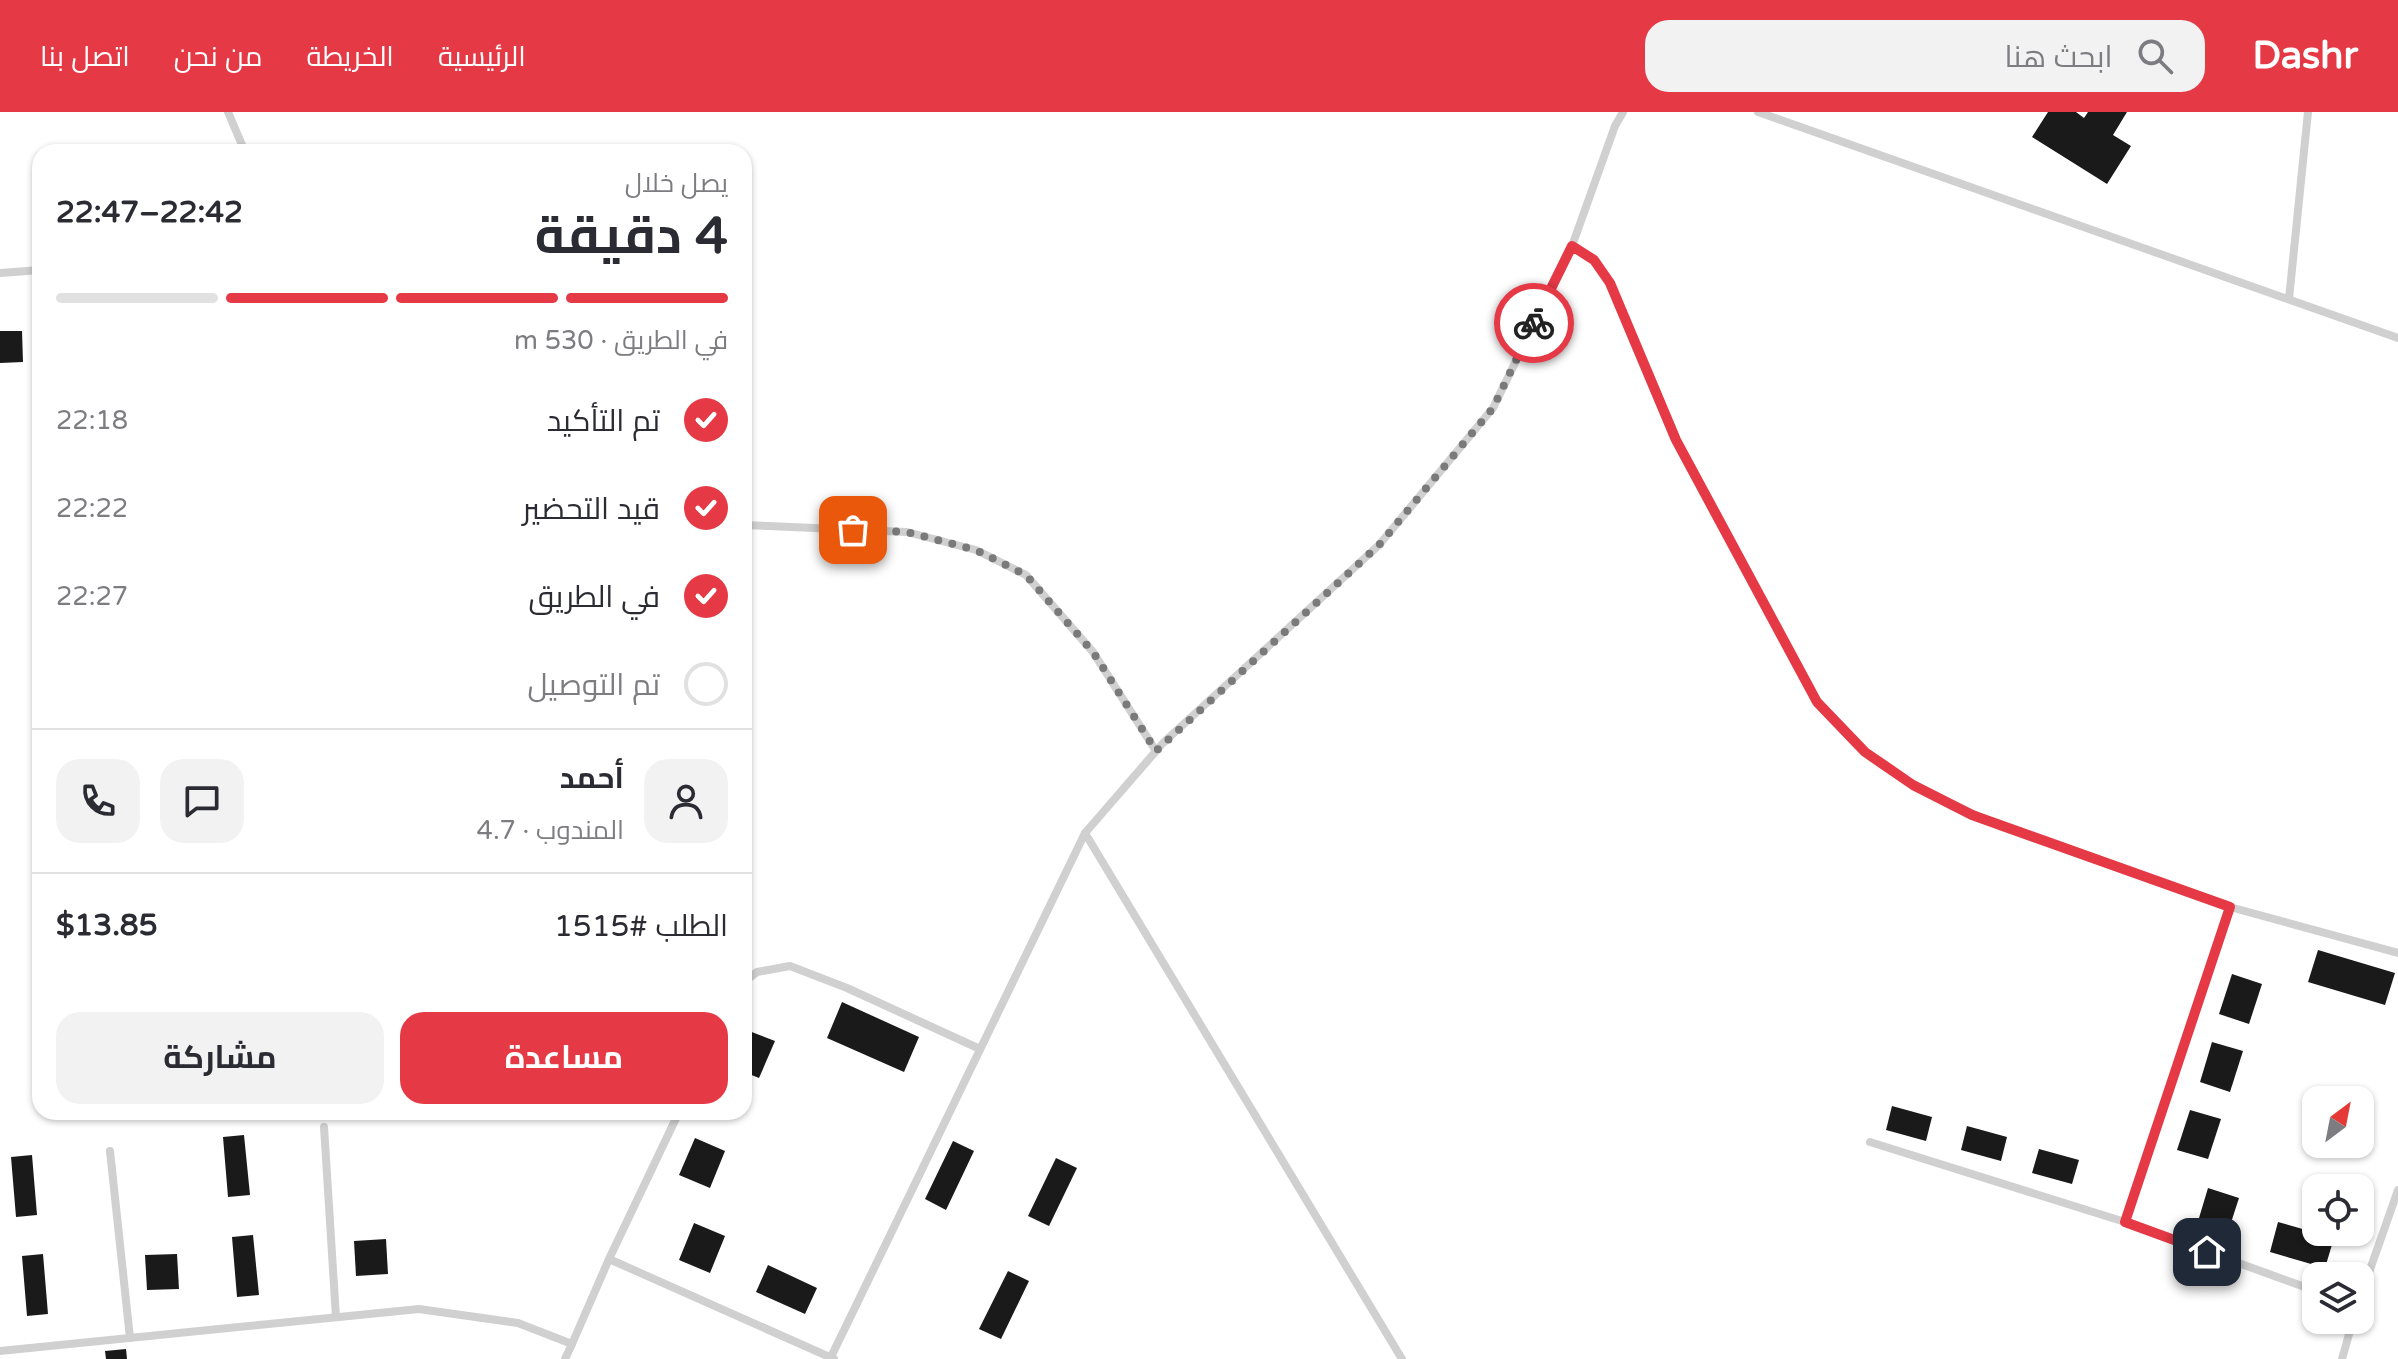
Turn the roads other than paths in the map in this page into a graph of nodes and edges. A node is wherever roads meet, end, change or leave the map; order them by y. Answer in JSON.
{"nodes":[{"id":1,"x":228,"y":112,"type":"edge"},
{"id":2,"x":1623,"y":112,"type":"edge"},
{"id":3,"x":1758,"y":112,"type":"edge"},
{"id":4,"x":2308,"y":112,"type":"edge"},
{"id":5,"x":242,"y":144,"type":"edge"},
{"id":6,"x":1572,"y":246,"type":"junction"},
{"id":7,"x":32,"y":271,"type":"edge"},
{"id":8,"x":0,"y":273,"type":"edge"},
{"id":9,"x":2289,"y":299,"type":"junction"},
{"id":10,"x":2398,"y":338,"type":"edge"},
{"id":11,"x":752,"y":525,"type":"edge"},
{"id":12,"x":1156,"y":751,"type":"junction"},
{"id":13,"x":1085,"y":833,"type":"junction"},
{"id":14,"x":2230,"y":907,"type":"junction"},
{"id":15,"x":2398,"y":953,"type":"edge"},
{"id":16,"x":752,"y":976,"type":"edge"},
{"id":17,"x":980,"y":1049,"type":"junction"},
{"id":18,"x":675,"y":1120,"type":"edge"},
{"id":19,"x":324,"y":1127,"type":"dead end"},
{"id":20,"x":1870,"y":1142,"type":"dead end"},
{"id":21,"x":110,"y":1151,"type":"dead end"},
{"id":22,"x":2398,"y":1190,"type":"edge"},
{"id":23,"x":2125,"y":1222,"type":"junction"},
{"id":24,"x":609,"y":1259,"type":"junction"},
{"id":25,"x":2373,"y":1262,"type":"edge"},
{"id":26,"x":2302,"y":1286,"type":"edge"},
{"id":27,"x":336,"y":1317,"type":"junction"},
{"id":28,"x":2349,"y":1334,"type":"edge"},
{"id":29,"x":130,"y":1338,"type":"junction"},
{"id":30,"x":572,"y":1344,"type":"junction"},
{"id":31,"x":0,"y":1351,"type":"edge"},
{"id":32,"x":833,"y":1358,"type":"edge"},
{"id":33,"x":565,"y":1359,"type":"edge"},
{"id":34,"x":1402,"y":1359,"type":"edge"},
{"id":35,"x":2342,"y":1359,"type":"edge"}],
"edges":[{"from":1,"to":5,"type":"lane"},
{"from":2,"to":6,"type":"lane"},
{"from":3,"to":9,"type":"lane"},
{"from":4,"to":9,"type":"lane"},
{"from":6,"to":12,"type":"lane"},
{"from":6,"to":14,"type":"lane"},
{"from":7,"to":8,"type":"lane"},
{"from":9,"to":10,"type":"lane"},
{"from":11,"to":12,"type":"lane"},
{"from":12,"to":13,"type":"lane"},
{"from":13,"to":17,"type":"lane"},
{"from":13,"to":34,"type":"lane"},
{"from":14,"to":15,"type":"lane"},
{"from":14,"to":23,"type":"lane"},
{"from":16,"to":17,"type":"lane"},
{"from":17,"to":32,"type":"lane"},
{"from":18,"to":24,"type":"lane"},
{"from":19,"to":27,"type":"lane"},
{"from":20,"to":23,"type":"lane"},
{"from":21,"to":29,"type":"lane"},
{"from":22,"to":25,"type":"lane"},
{"from":23,"to":26,"type":"lane"},
{"from":24,"to":30,"type":"lane"},
{"from":24,"to":32,"type":"lane"},
{"from":27,"to":29,"type":"lane"},
{"from":27,"to":30,"type":"lane"},
{"from":28,"to":35,"type":"lane"},
{"from":29,"to":31,"type":"lane"},
{"from":30,"to":33,"type":"lane"}]}
